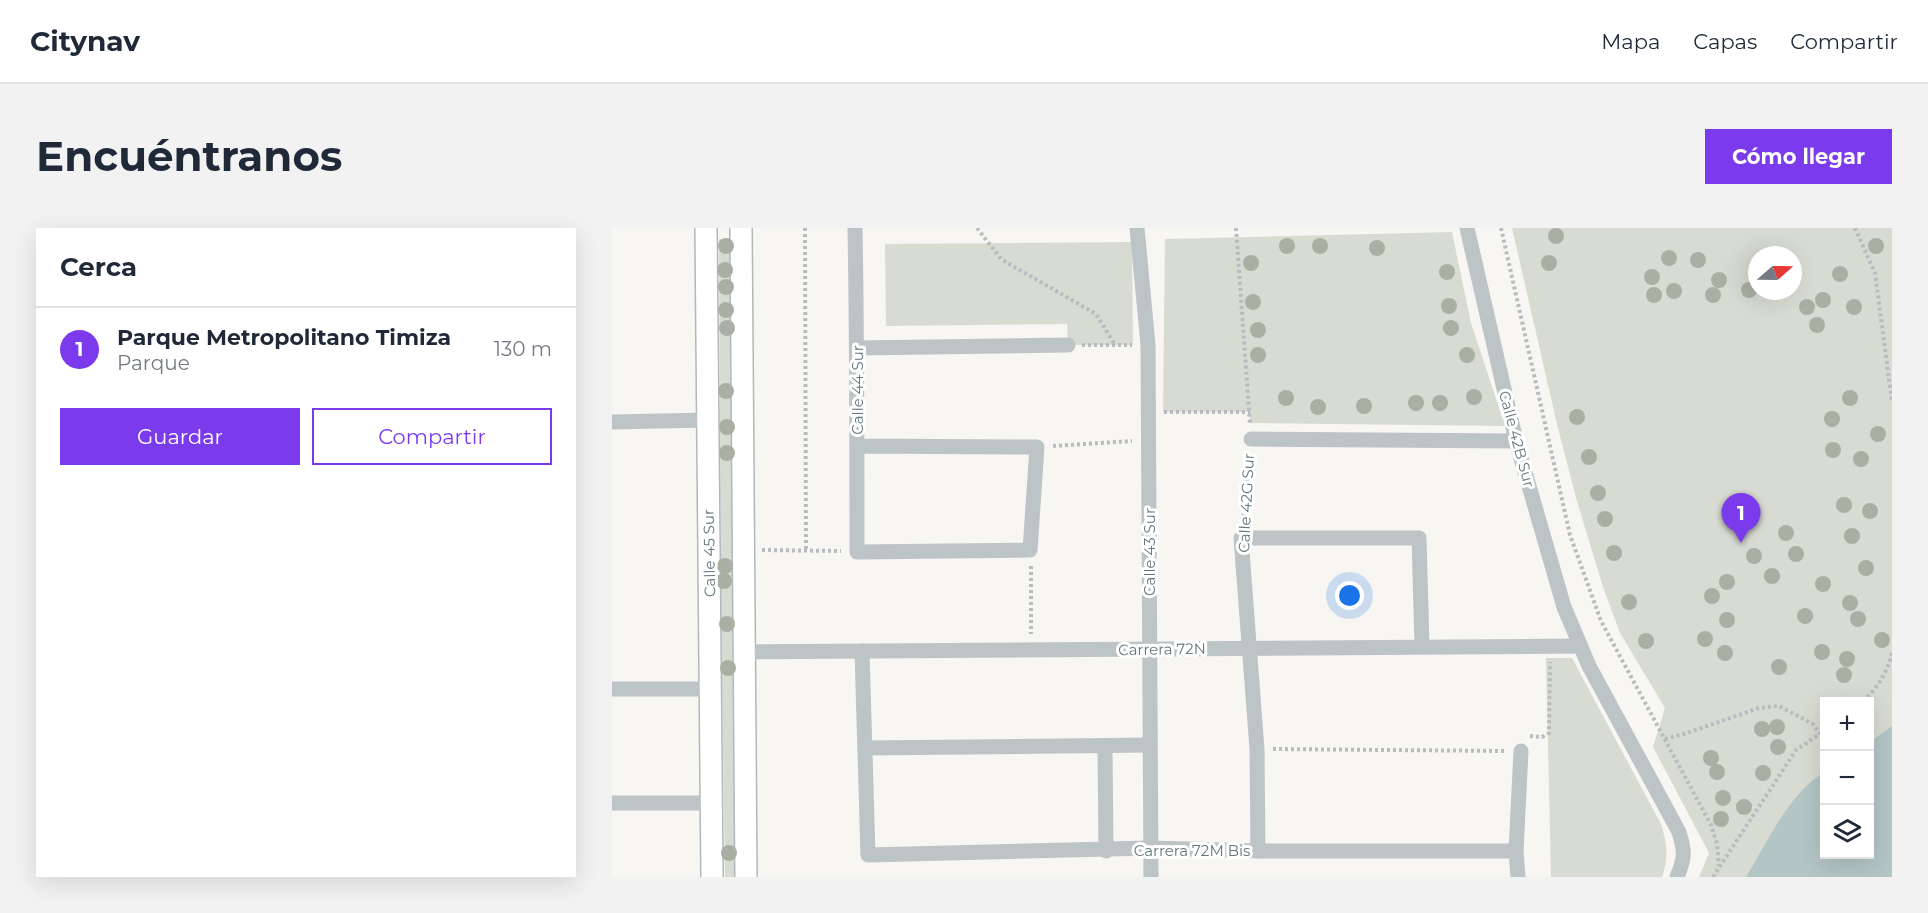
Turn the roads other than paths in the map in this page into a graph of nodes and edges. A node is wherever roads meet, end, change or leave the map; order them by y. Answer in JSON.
{"nodes":[{"id":1,"x":706,"y":228,"type":"edge"},
{"id":2,"x":741,"y":228,"type":"edge"},
{"id":3,"x":855,"y":228,"type":"edge"},
{"id":4,"x":1137,"y":228,"type":"edge"},
{"id":5,"x":1467,"y":228,"type":"edge"},
{"id":6,"x":1068,"y":345,"type":"road end"},
{"id":7,"x":857,"y":348,"type":"junction"},
{"id":8,"x":708,"y":420,"type":"junction"},
{"id":9,"x":612,"y":422,"type":"edge"},
{"id":10,"x":1251,"y":439,"type":"road end"},
{"id":11,"x":1516,"y":441,"type":"junction"},
{"id":12,"x":857,"y":446,"type":"junction"},
{"id":13,"x":1422,"y":646,"type":"junction"},
{"id":14,"x":1580,"y":646,"type":"junction"},
{"id":15,"x":1249,"y":648,"type":"junction"},
{"id":16,"x":1150,"y":649,"type":"junction"},
{"id":17,"x":862,"y":651,"type":"junction"},
{"id":18,"x":744,"y":652,"type":"junction"},
{"id":19,"x":612,"y":689,"type":"edge"},
{"id":20,"x":710,"y":689,"type":"junction"},
{"id":21,"x":1150,"y":745,"type":"junction"},
{"id":22,"x":1106,"y":746,"type":"junction"},
{"id":23,"x":865,"y":748,"type":"junction"},
{"id":24,"x":1521,"y":751,"type":"road end"},
{"id":25,"x":612,"y":803,"type":"edge"},
{"id":26,"x":711,"y":803,"type":"junction"},
{"id":27,"x":1150,"y":848,"type":"junction"},
{"id":28,"x":1106,"y":850,"type":"junction"},
{"id":29,"x":1258,"y":851,"type":"junction"},
{"id":30,"x":1516,"y":851,"type":"junction"},
{"id":31,"x":712,"y":877,"type":"edge"},
{"id":32,"x":746,"y":877,"type":"edge"},
{"id":33,"x":1151,"y":877,"type":"edge"},
{"id":34,"x":1518,"y":877,"type":"edge"},
{"id":35,"x":1677,"y":877,"type":"edge"}],
"edges":[{"from":1,"to":8,"type":"street","name":"Calle 45 Sur"},
{"from":2,"to":18,"type":"street"},
{"from":3,"to":7,"type":"street","name":"Calle 44 Sur"},
{"from":4,"to":16,"type":"street","name":"Calle 43 Sur"},
{"from":5,"to":11,"type":"street","name":"Calle 42B Sur"},
{"from":6,"to":7,"type":"street"},
{"from":7,"to":12,"type":"street","name":"Calle 44 Sur"},
{"from":8,"to":9,"type":"street"},
{"from":8,"to":20,"type":"street","name":"Calle 45 Sur"},
{"from":10,"to":11,"type":"street"},
{"from":11,"to":14,"type":"street","name":"Calle 42B Sur"},
{"from":12,"to":12,"type":"street","name":"Calle 44 Sur"},
{"from":13,"to":14,"type":"street","name":"Carrera 72N"},
{"from":13,"to":15,"type":"street","name":"Carrera 72N"},
{"from":13,"to":15,"type":"street","name":"Calle 42G Sur"},
{"from":14,"to":35,"type":"street","name":"Calle 42B Sur"},
{"from":15,"to":16,"type":"street","name":"Carrera 72N"},
{"from":15,"to":29,"type":"street","name":"Calle 42G Sur"},
{"from":16,"to":17,"type":"street","name":"Carrera 72N"},
{"from":16,"to":21,"type":"street","name":"Calle 43 Sur"},
{"from":17,"to":18,"type":"street","name":"Carrera 72N"},
{"from":17,"to":23,"type":"street"},
{"from":18,"to":32,"type":"street"},
{"from":19,"to":20,"type":"street"},
{"from":20,"to":26,"type":"street","name":"Calle 45 Sur"},
{"from":21,"to":22,"type":"street"},
{"from":21,"to":27,"type":"street","name":"Calle 43 Sur"},
{"from":22,"to":23,"type":"street"},
{"from":22,"to":28,"type":"street"},
{"from":23,"to":28,"type":"street","name":"Carrera 72M Bis"},
{"from":24,"to":30,"type":"street"},
{"from":25,"to":26,"type":"street"},
{"from":26,"to":31,"type":"street","name":"Calle 45 Sur"},
{"from":27,"to":28,"type":"street","name":"Carrera 72M Bis"},
{"from":27,"to":29,"type":"street","name":"Carrera 72M Bis"},
{"from":27,"to":33,"type":"street","name":"Calle 43 Sur"},
{"from":29,"to":30,"type":"street","name":"Carrera 72M Bis"},
{"from":30,"to":34,"type":"street"}]}
